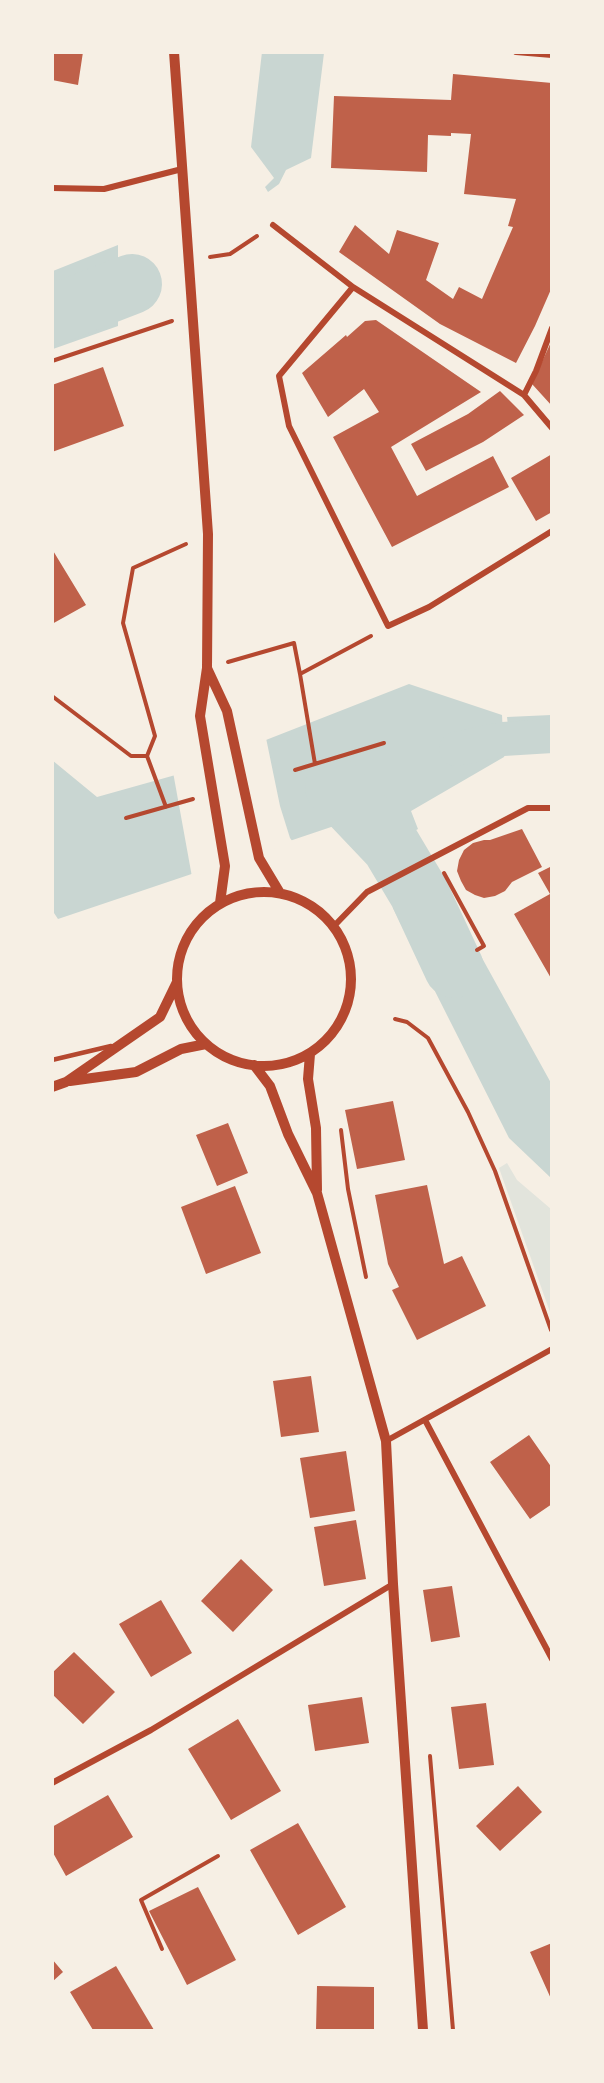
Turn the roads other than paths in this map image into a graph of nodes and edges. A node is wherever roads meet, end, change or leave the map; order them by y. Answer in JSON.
{"nodes":[{"id":1,"x":174,"y":52,"type":"edge"},
{"id":2,"x":516,"y":52,"type":"edge"},
{"id":3,"x":552,"y":56,"type":"edge"},
{"id":4,"x":182,"y":169,"type":"junction"},
{"id":5,"x":52,"y":188,"type":"edge"},
{"id":6,"x":273,"y":225,"type":"road end"},
{"id":7,"x":353,"y":287,"type":"junction"},
{"id":8,"x":552,"y":328,"type":"edge"},
{"id":9,"x":524,"y":395,"type":"junction"},
{"id":10,"x":552,"y":428,"type":"edge"},
{"id":11,"x":552,"y":531,"type":"edge"},
{"id":12,"x":207,"y":668,"type":"junction"},
{"id":13,"x":552,"y":808,"type":"edge"},
{"id":14,"x":280,"y":893,"type":"junction"},
{"id":15,"x":220,"y":903,"type":"junction"},
{"id":16,"x":334,"y":926,"type":"junction"},
{"id":17,"x":177,"y":981,"type":"junction"},
{"id":18,"x":120,"y":1044,"type":"junction"},
{"id":19,"x":206,"y":1044,"type":"junction"},
{"id":20,"x":310,"y":1054,"type":"junction"},
{"id":21,"x":52,"y":1060,"type":"edge"},
{"id":22,"x":254,"y":1065,"type":"junction"},
{"id":23,"x":66,"y":1082,"type":"junction"},
{"id":24,"x":52,"y":1087,"type":"edge"},
{"id":25,"x":317,"y":1193,"type":"junction"},
{"id":26,"x":552,"y":1349,"type":"edge"},
{"id":27,"x":425,"y":1420,"type":"junction"},
{"id":28,"x":386,"y":1441,"type":"junction"},
{"id":29,"x":393,"y":1584,"type":"junction"},
{"id":30,"x":552,"y":1659,"type":"edge"},
{"id":31,"x":52,"y":1783,"type":"edge"},
{"id":32,"x":423,"y":2031,"type":"edge"}],
"edges":[{"from":1,"to":4,"type":"street"},
{"from":2,"to":3,"type":"street"},
{"from":4,"to":5,"type":"street"},
{"from":4,"to":12,"type":"street"},
{"from":6,"to":7,"type":"street"},
{"from":7,"to":9,"type":"street"},
{"from":7,"to":11,"type":"street"},
{"from":8,"to":9,"type":"street"},
{"from":9,"to":10,"type":"street"},
{"from":12,"to":14,"type":"street"},
{"from":12,"to":15,"type":"street"},
{"from":13,"to":16,"type":"street"},
{"from":14,"to":15,"type":"street"},
{"from":14,"to":16,"type":"street"},
{"from":15,"to":17,"type":"street"},
{"from":16,"to":20,"type":"street"},
{"from":17,"to":18,"type":"street"},
{"from":17,"to":19,"type":"street"},
{"from":18,"to":21,"type":"lane"},
{"from":18,"to":23,"type":"street"},
{"from":19,"to":22,"type":"street"},
{"from":19,"to":23,"type":"street"},
{"from":20,"to":22,"type":"street"},
{"from":20,"to":25,"type":"street"},
{"from":22,"to":25,"type":"street"},
{"from":23,"to":24,"type":"street"},
{"from":25,"to":28,"type":"street"},
{"from":26,"to":27,"type":"street"},
{"from":27,"to":28,"type":"street"},
{"from":27,"to":30,"type":"street"},
{"from":28,"to":29,"type":"street"},
{"from":29,"to":31,"type":"street"},
{"from":29,"to":32,"type":"street"}]}
